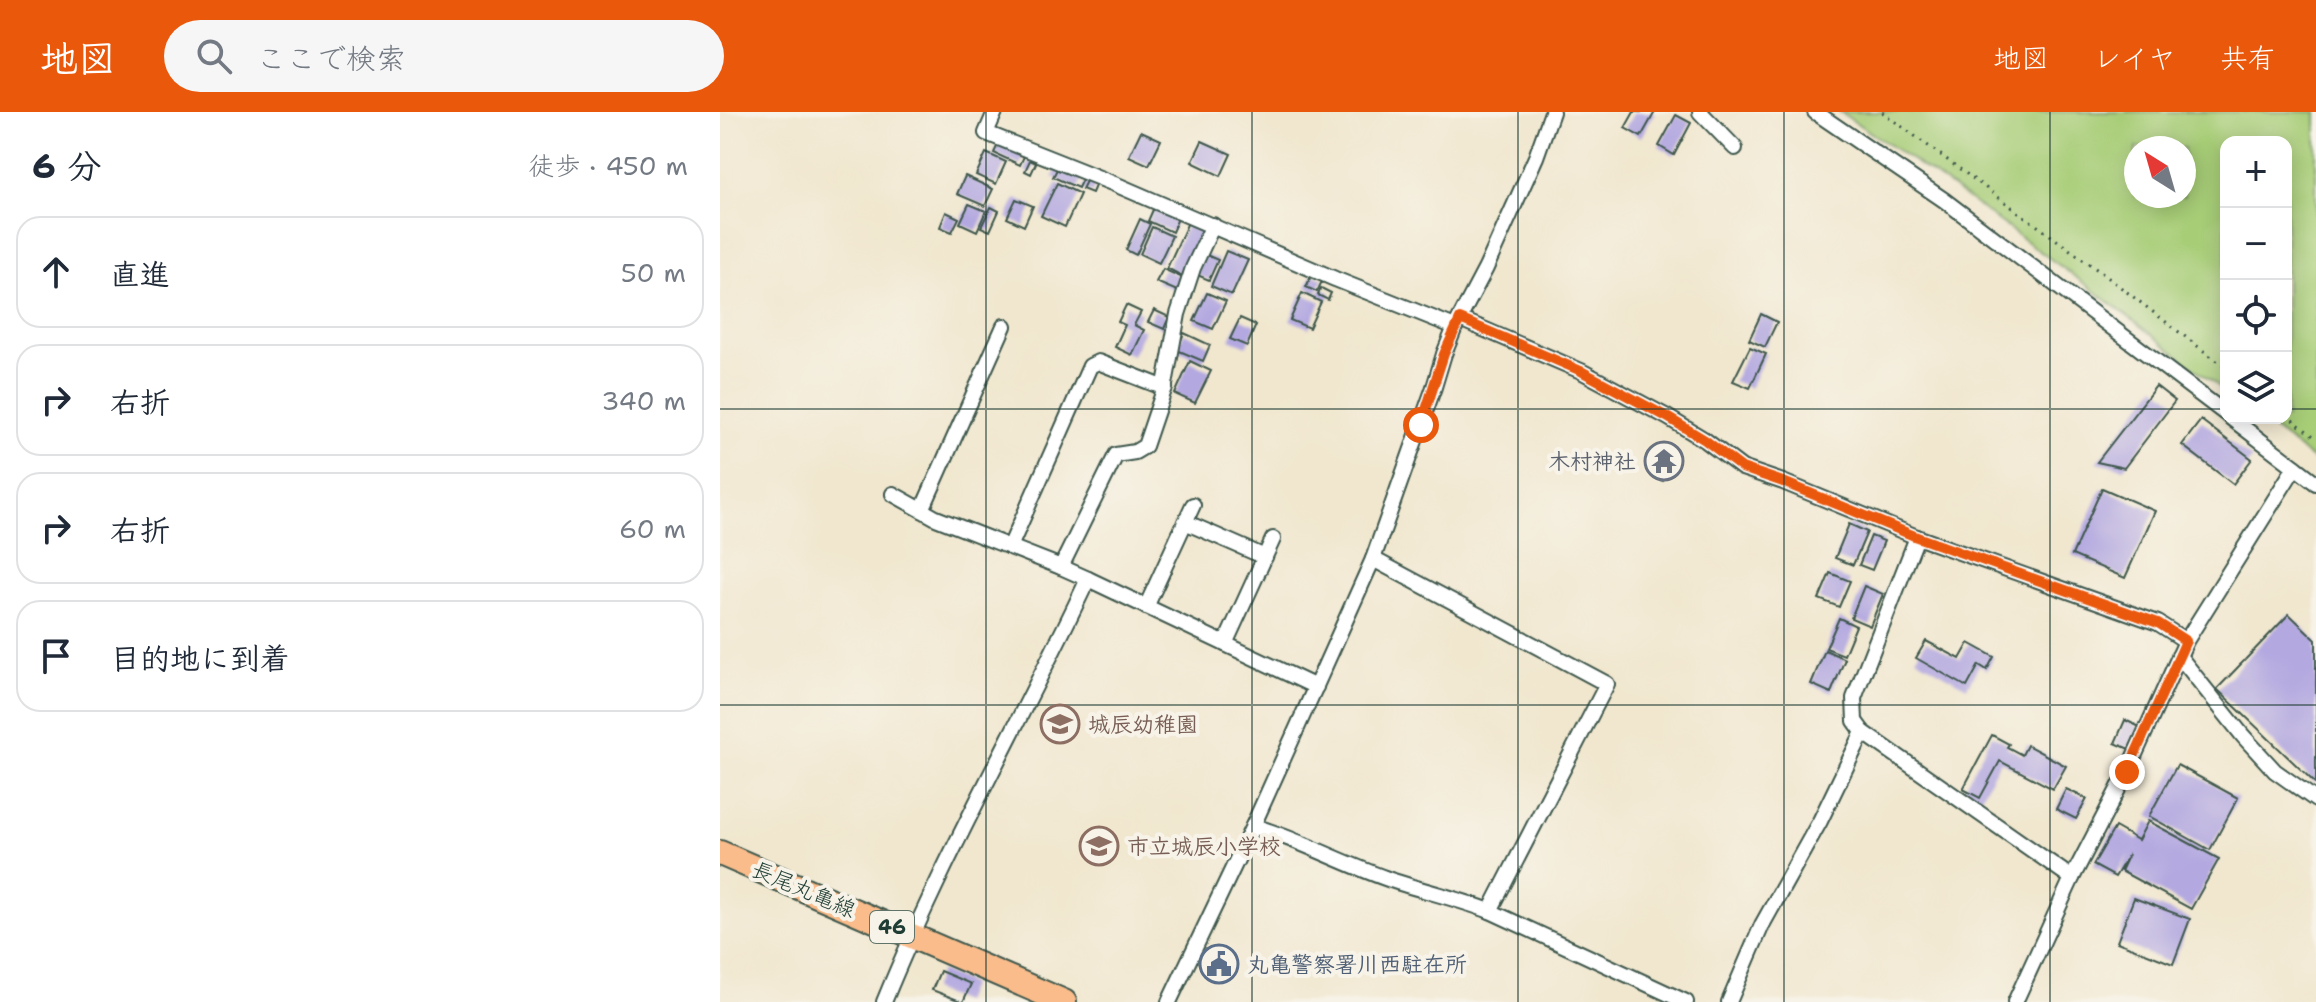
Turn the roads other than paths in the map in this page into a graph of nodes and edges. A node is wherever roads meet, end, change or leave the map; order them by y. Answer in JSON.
{"nodes":[{"id":1,"x":995,"y":112,"type":"edge"},
{"id":2,"x":1552,"y":112,"type":"edge"},
{"id":3,"x":1700,"y":112,"type":"edge"},
{"id":4,"x":1815,"y":112,"type":"edge"},
{"id":5,"x":1735,"y":148,"type":"dead end"},
{"id":6,"x":1213,"y":225,"type":"junction"},
{"id":7,"x":1458,"y":323,"type":"junction"},
{"id":8,"x":1004,"y":326,"type":"dead end"},
{"id":9,"x":1165,"y":388,"type":"junction"},
{"id":10,"x":2220,"y":409,"type":"edge"},
{"id":11,"x":2239,"y":424,"type":"edge"},
{"id":12,"x":2295,"y":467,"type":"junction"},
{"id":13,"x":2316,"y":483,"type":"edge"},
{"id":14,"x":893,"y":494,"type":"dead end"},
{"id":15,"x":1193,"y":505,"type":"dead end"},
{"id":16,"x":922,"y":510,"type":"junction"},
{"id":17,"x":1185,"y":522,"type":"junction"},
{"id":18,"x":1917,"y":537,"type":"junction"},
{"id":19,"x":1273,"y":539,"type":"dead end"},
{"id":20,"x":1010,"y":547,"type":"junction"},
{"id":21,"x":1265,"y":557,"type":"junction"},
{"id":22,"x":1373,"y":559,"type":"junction"},
{"id":23,"x":1061,"y":567,"type":"junction"},
{"id":24,"x":1088,"y":579,"type":"junction"},
{"id":25,"x":1146,"y":607,"type":"junction"},
{"id":26,"x":2186,"y":641,"type":"junction"},
{"id":27,"x":1225,"y":644,"type":"junction"},
{"id":28,"x":2179,"y":656,"type":"junction"},
{"id":29,"x":1316,"y":687,"type":"junction"},
{"id":30,"x":1863,"y":732,"type":"junction"},
{"id":31,"x":2316,"y":800,"type":"edge"},
{"id":32,"x":1253,"y":826,"type":"junction"},
{"id":33,"x":720,"y":853,"type":"edge"},
{"id":34,"x":2072,"y":878,"type":"junction"},
{"id":35,"x":1490,"y":911,"type":"junction"},
{"id":36,"x":911,"y":934,"type":"junction"},
{"id":37,"x":884,"y":1002,"type":"edge"},
{"id":38,"x":1064,"y":1002,"type":"edge"},
{"id":39,"x":1169,"y":1002,"type":"edge"},
{"id":40,"x":1686,"y":1002,"type":"edge"},
{"id":41,"x":1729,"y":1002,"type":"edge"},
{"id":42,"x":2015,"y":1002,"type":"edge"}],
"edges":[{"from":1,"to":6,"type":"street"},
{"from":2,"to":7,"type":"street"},
{"from":3,"to":5,"type":"street"},
{"from":4,"to":10,"type":"street"},
{"from":6,"to":7,"type":"street"},
{"from":6,"to":9,"type":"street"},
{"from":7,"to":18,"type":"street"},
{"from":7,"to":22,"type":"street"},
{"from":8,"to":16,"type":"street"},
{"from":9,"to":20,"type":"street"},
{"from":9,"to":23,"type":"street"},
{"from":11,"to":12,"type":"street"},
{"from":12,"to":13,"type":"street"},
{"from":12,"to":26,"type":"street"},
{"from":14,"to":16,"type":"street"},
{"from":15,"to":17,"type":"street"},
{"from":16,"to":20,"type":"street"},
{"from":17,"to":21,"type":"street"},
{"from":17,"to":25,"type":"street"},
{"from":18,"to":26,"type":"street"},
{"from":18,"to":30,"type":"street"},
{"from":19,"to":21,"type":"street"},
{"from":20,"to":23,"type":"street"},
{"from":21,"to":27,"type":"street"},
{"from":22,"to":29,"type":"street"},
{"from":22,"to":35,"type":"street"},
{"from":23,"to":24,"type":"street"},
{"from":24,"to":25,"type":"street"},
{"from":24,"to":36,"type":"street"},
{"from":25,"to":27,"type":"street"},
{"from":26,"to":28,"type":"street"},
{"from":27,"to":29,"type":"street"},
{"from":28,"to":31,"type":"street"},
{"from":28,"to":34,"type":"street"},
{"from":29,"to":32,"type":"street"},
{"from":30,"to":34,"type":"street"},
{"from":30,"to":41,"type":"street"},
{"from":32,"to":35,"type":"street"},
{"from":32,"to":39,"type":"street"},
{"from":33,"to":36,"type":"main road","name":"長尾丸亀線","number":"46"},
{"from":34,"to":42,"type":"street"},
{"from":35,"to":40,"type":"street"},
{"from":36,"to":37,"type":"street"},
{"from":36,"to":38,"type":"main road","name":"長尾丸亀線","number":"46"}]}
